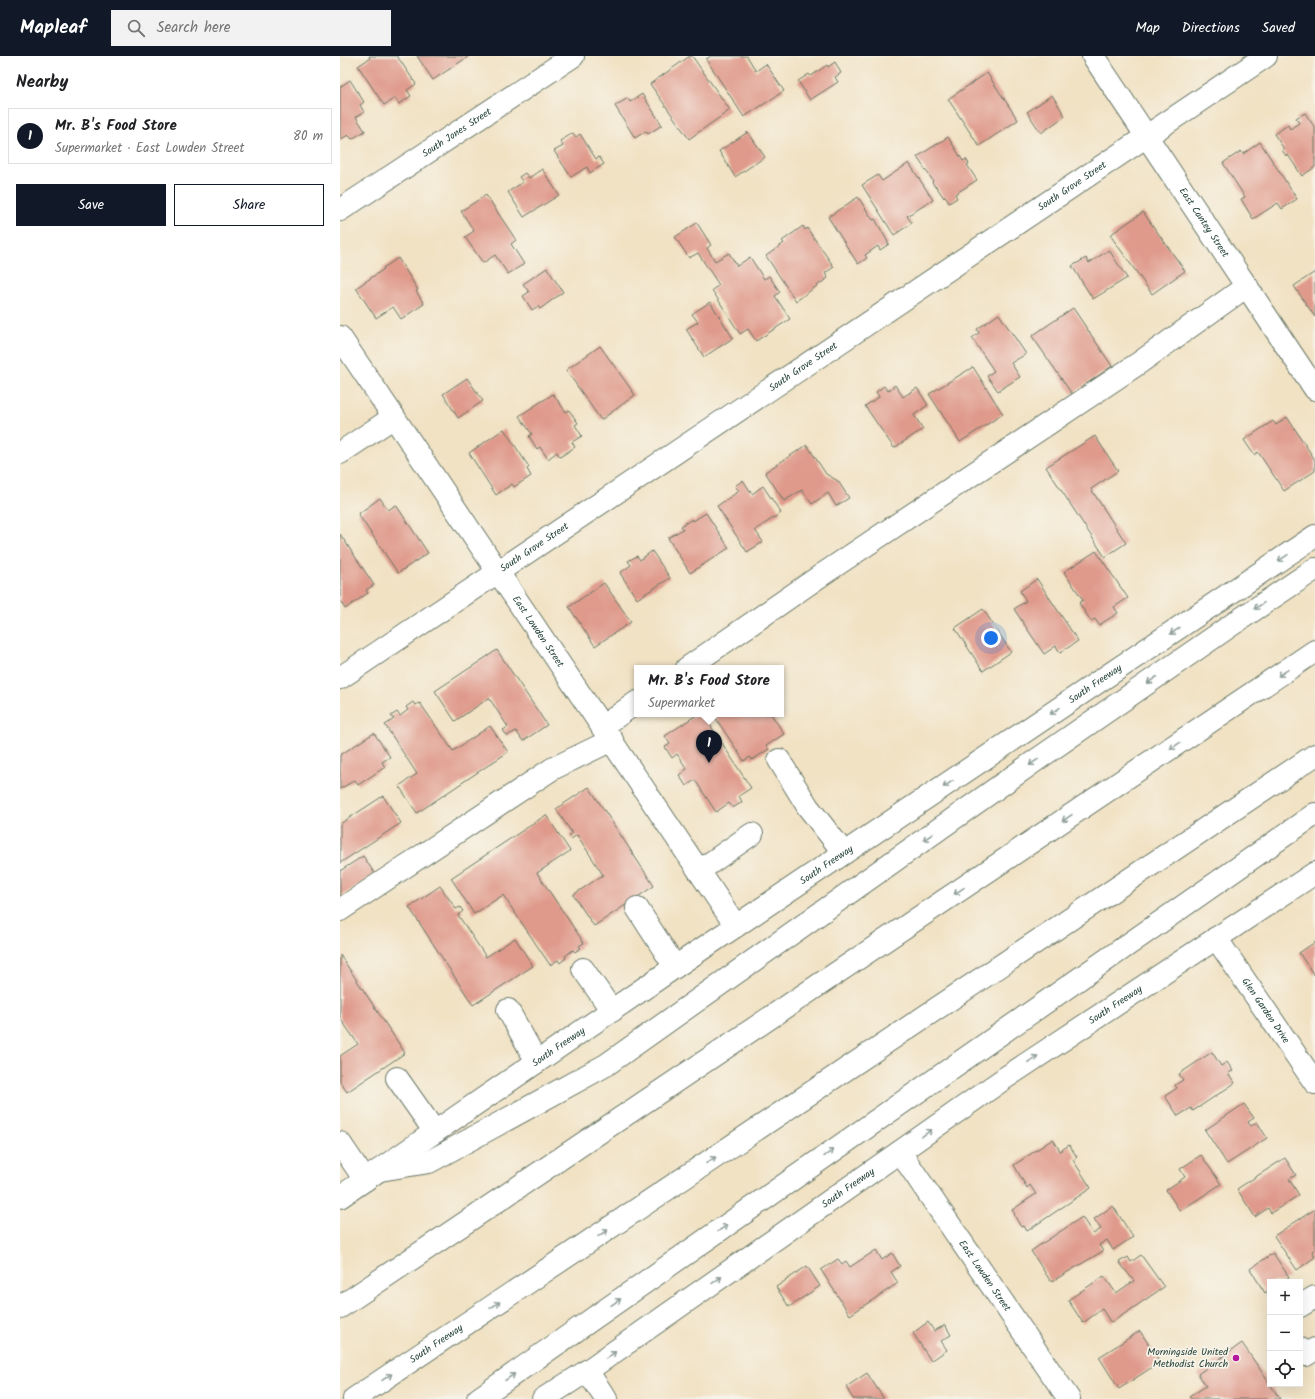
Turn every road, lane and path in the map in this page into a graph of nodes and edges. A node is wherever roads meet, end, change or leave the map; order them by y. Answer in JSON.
{"nodes":[{"id":1,"x":573,"y":56,"type":"edge"},
{"id":2,"x":1093,"y":56,"type":"edge"},
{"id":3,"x":1266,"y":56,"type":"edge"},
{"id":4,"x":1146,"y":136,"type":"junction"},
{"id":5,"x":340,"y":210,"type":"edge"},
{"id":6,"x":1246,"y":286,"type":"junction"},
{"id":7,"x":340,"y":336,"type":"edge"},
{"id":8,"x":1315,"y":389,"type":"edge"},
{"id":9,"x":394,"y":417,"type":"junction"},
{"id":10,"x":340,"y":453,"type":"edge"},
{"id":11,"x":1315,"y":536,"type":"edge"},
{"id":12,"x":1315,"y":569,"type":"edge"},
{"id":13,"x":498,"y":571,"type":"junction"},
{"id":14,"x":1315,"y":651,"type":"edge"},
{"id":15,"x":691,"y":665,"type":"edge"},
{"id":16,"x":340,"y":678,"type":"edge"},
{"id":17,"x":634,"y":705,"type":"edge"},
{"id":18,"x":607,"y":733,"type":"junction"},
{"id":19,"x":1315,"y":755,"type":"edge"},
{"id":20,"x":779,"y":760,"type":"dead end"},
{"id":21,"x":1315,"y":814,"type":"edge"},
{"id":22,"x":752,"y":834,"type":"dead end"},
{"id":23,"x":844,"y":853,"type":"junction"},
{"id":24,"x":699,"y":871,"type":"junction"},
{"id":25,"x":1315,"y":874,"type":"edge"},
{"id":26,"x":637,"y":908,"type":"dead end"},
{"id":27,"x":340,"y":910,"type":"edge"},
{"id":28,"x":736,"y":926,"type":"junction"},
{"id":29,"x":1216,"y":938,"type":"junction"},
{"id":30,"x":675,"y":967,"type":"junction"},
{"id":31,"x":583,"y":969,"type":"dead end"},
{"id":32,"x":508,"y":1010,"type":"dead end"},
{"id":33,"x":612,"y":1011,"type":"junction"},
{"id":34,"x":537,"y":1062,"type":"junction"},
{"id":35,"x":397,"y":1078,"type":"dead end"},
{"id":36,"x":1315,"y":1083,"type":"edge"},
{"id":37,"x":434,"y":1132,"type":"junction"},
{"id":38,"x":340,"y":1143,"type":"edge"},
{"id":39,"x":900,"y":1152,"type":"junction"},
{"id":40,"x":372,"y":1175,"type":"junction"},
{"id":41,"x":340,"y":1197,"type":"edge"},
{"id":42,"x":1315,"y":1297,"type":"edge"},
{"id":43,"x":1303,"y":1304,"type":"edge"},
{"id":44,"x":340,"y":1307,"type":"edge"},
{"id":45,"x":1315,"y":1349,"type":"edge"},
{"id":46,"x":1302,"y":1351,"type":"edge"},
{"id":47,"x":587,"y":1371,"type":"junction"},
{"id":48,"x":354,"y":1399,"type":"edge"},
{"id":49,"x":478,"y":1399,"type":"edge"},
{"id":50,"x":543,"y":1399,"type":"edge"},
{"id":51,"x":606,"y":1399,"type":"edge"},
{"id":52,"x":1069,"y":1399,"type":"edge"}],
"edges":[{"from":1,"to":5,"type":"main road","name":"South Jones Street"},
{"from":2,"to":4,"type":"main road","name":"East Cantey Street"},
{"from":3,"to":4,"type":"main road","name":"South Grove Street"},
{"from":4,"to":6,"type":"main road","name":"East Cantey Street"},
{"from":4,"to":13,"type":"main road","name":"South Grove Street"},
{"from":6,"to":8,"type":"main road","name":"East Cantey Street"},
{"from":6,"to":15,"type":"main road"},
{"from":7,"to":9,"type":"main road","name":"East Lowden Street"},
{"from":9,"to":10,"type":"main road"},
{"from":9,"to":13,"type":"main road","name":"East Lowden Street"},
{"from":11,"to":23,"type":"main road","name":"South Freeway","one_way":true},
{"from":12,"to":40,"type":"main road","one_way":true},
{"from":13,"to":16,"type":"main road","name":"South Grove Street"},
{"from":13,"to":18,"type":"main road","name":"East Lowden Street"},
{"from":14,"to":44,"type":"main road","one_way":true},
{"from":17,"to":18,"type":"main road"},
{"from":18,"to":24,"type":"main road","name":"East Lowden Street"},
{"from":18,"to":27,"type":"main road"},
{"from":48,"to":19,"type":"main road","name":"South Freeway","one_way":true},
{"from":20,"to":23,"type":"main road"},
{"from":49,"to":21,"type":"main road","one_way":true},
{"from":22,"to":24,"type":"main road"},
{"from":23,"to":28,"type":"main road","name":"South Freeway"},
{"from":24,"to":28,"type":"main road","name":"East Lowden Street"},
{"from":25,"to":29,"type":"main road","name":"South Freeway"},
{"from":26,"to":30,"type":"main road"},
{"from":28,"to":30,"type":"main road","name":"South Freeway"},
{"from":29,"to":36,"type":"main road","name":"Glen Garden Drive"},
{"from":39,"to":29,"type":"main road","name":"South Freeway","one_way":true},
{"from":30,"to":33,"type":"main road","name":"South Freeway"},
{"from":31,"to":33,"type":"main road"},
{"from":32,"to":34,"type":"main road"},
{"from":33,"to":34,"type":"main road","name":"South Freeway"},
{"from":34,"to":37,"type":"main road","name":"South Freeway"},
{"from":35,"to":37,"type":"main road"},
{"from":37,"to":40,"type":"main road","name":"South Freeway"},
{"from":38,"to":40,"type":"main road"},
{"from":47,"to":39,"type":"main road","name":"South Freeway","one_way":true},
{"from":39,"to":52,"type":"main road","name":"East Lowden Street"},
{"from":40,"to":41,"type":"main road","name":"South Freeway"},
{"from":42,"to":43,"type":"main road"},
{"from":45,"to":46,"type":"main road"},
{"from":47,"to":50,"type":"main road","name":"South Freeway"},
{"from":47,"to":51,"type":"main road"}]}
